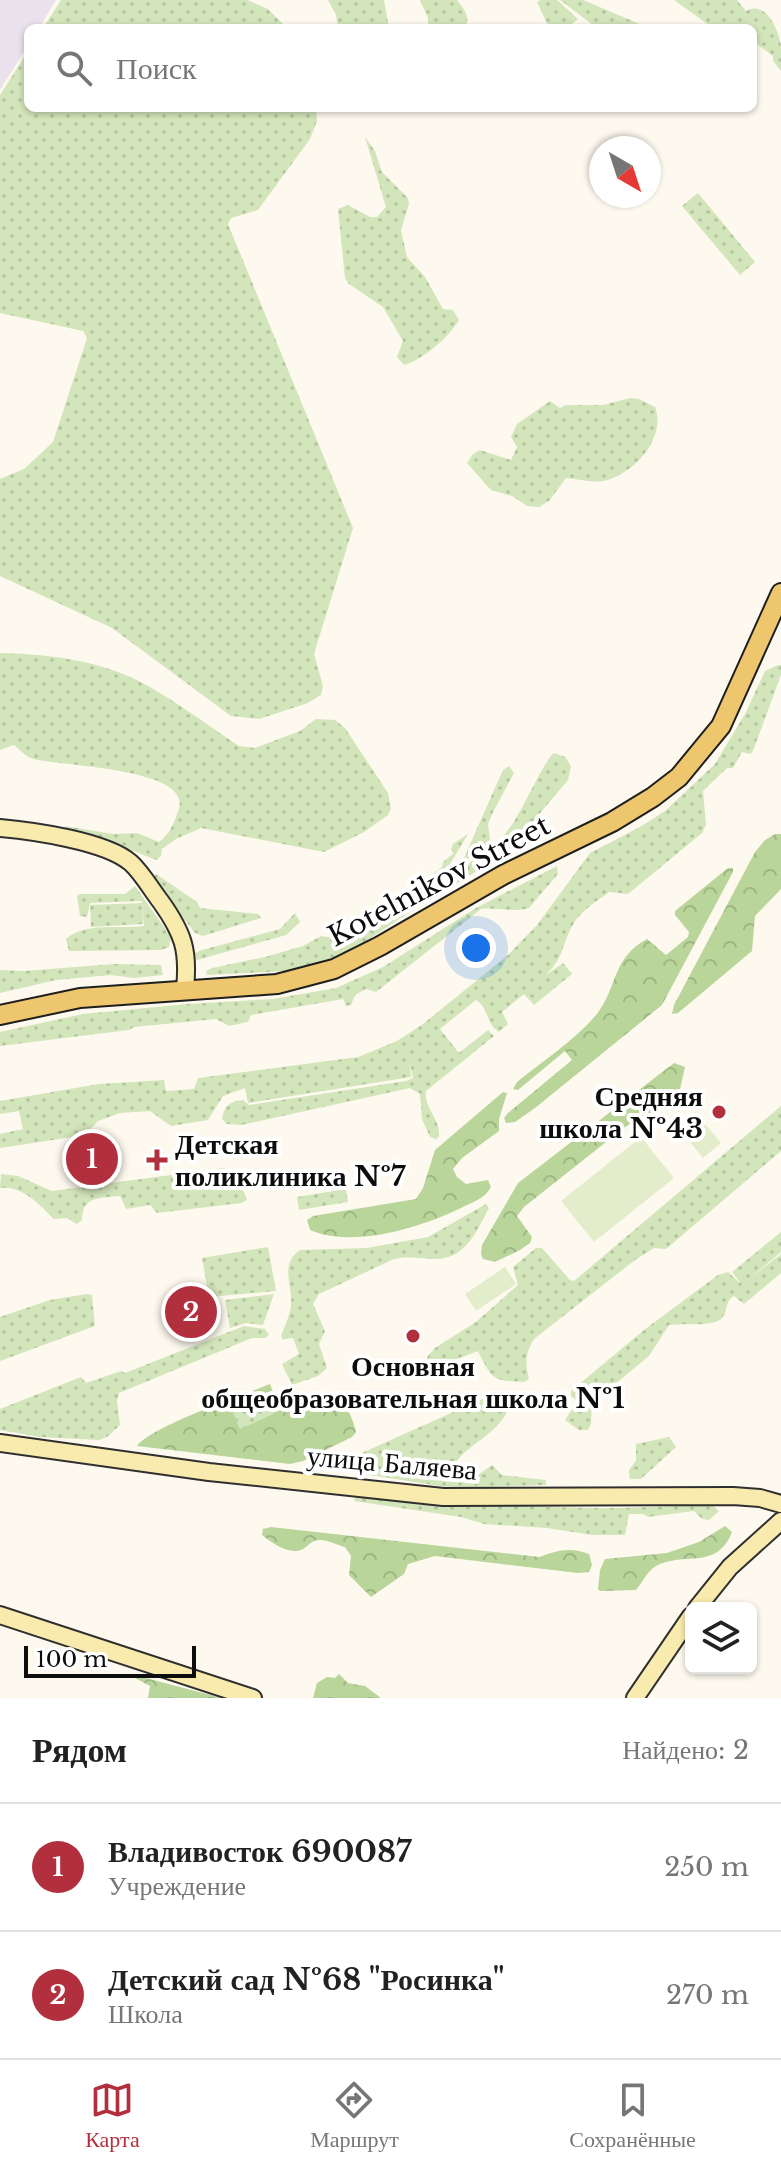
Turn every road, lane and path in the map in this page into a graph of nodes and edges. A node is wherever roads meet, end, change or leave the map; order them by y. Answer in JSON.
{"nodes":[{"id":1,"x":781,"y":593,"type":"edge"},
{"id":2,"x":0,"y":828,"type":"edge"},
{"id":3,"x":185,"y":988,"type":"junction"},
{"id":4,"x":0,"y":1015,"type":"edge"},
{"id":5,"x":0,"y":1443,"type":"edge"},
{"id":6,"x":781,"y":1504,"type":"edge"},
{"id":7,"x":781,"y":1521,"type":"edge"},
{"id":8,"x":702,"y":1602,"type":"edge"},
{"id":9,"x":0,"y":1615,"type":"edge"},
{"id":10,"x":685,"y":1625,"type":"edge"},
{"id":11,"x":253,"y":1698,"type":"edge"},
{"id":12,"x":635,"y":1698,"type":"edge"}],
"edges":[{"from":1,"to":3,"type":"main road","name":"Kotelnikov Street"},
{"from":2,"to":3,"type":"street"},
{"from":3,"to":4,"type":"main road","name":"Kotelnikov Street"},
{"from":5,"to":6,"type":"street","name":"улица Баляева"},
{"from":7,"to":8,"type":"street"},
{"from":9,"to":11,"type":"street"},
{"from":10,"to":12,"type":"street"}]}
